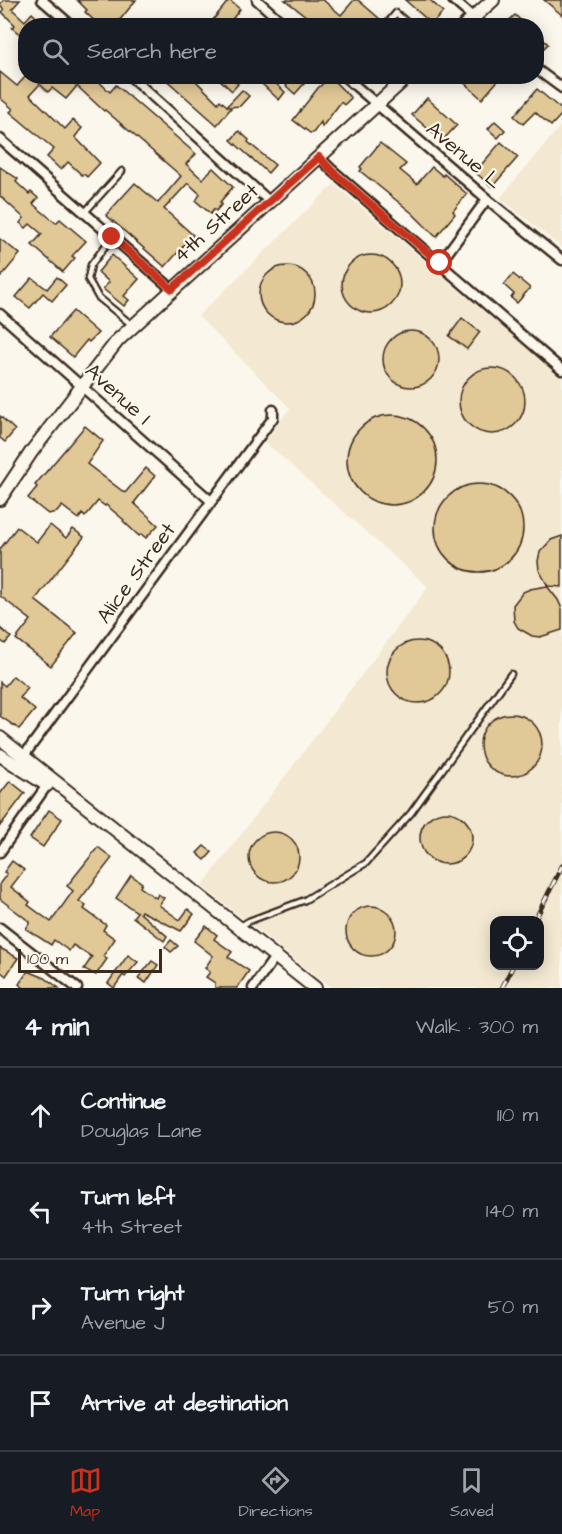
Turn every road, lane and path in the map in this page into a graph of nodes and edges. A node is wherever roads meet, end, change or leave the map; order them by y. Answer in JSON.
{"nodes":[{"id":1,"x":42,"y":0,"type":"edge"},
{"id":2,"x":257,"y":0,"type":"edge"},
{"id":3,"x":453,"y":0,"type":"edge"},
{"id":4,"x":493,"y":0,"type":"edge"},
{"id":5,"x":63,"y":18,"type":"edge"},
{"id":6,"x":277,"y":18,"type":"edge"},
{"id":7,"x":469,"y":18,"type":"edge"},
{"id":8,"x":478,"y":18,"type":"edge"},
{"id":9,"x":544,"y":74,"type":"edge"},
{"id":10,"x":139,"y":84,"type":"edge"},
{"id":11,"x":353,"y":84,"type":"edge"},
{"id":12,"x":399,"y":84,"type":"edge"},
{"id":13,"x":562,"y":88,"type":"edge"},
{"id":14,"x":377,"y":105,"type":"junction"},
{"id":15,"x":0,"y":139,"type":"edge"},
{"id":16,"x":319,"y":157,"type":"junction"},
{"id":17,"x":122,"y":171,"type":"dead end"},
{"id":18,"x":488,"y":199,"type":"junction"},
{"id":19,"x":269,"y":201,"type":"junction"},
{"id":20,"x":85,"y":212,"type":"junction"},
{"id":21,"x":112,"y":237,"type":"junction"},
{"id":22,"x":562,"y":260,"type":"edge"},
{"id":23,"x":440,"y":263,"type":"junction"},
{"id":24,"x":172,"y":289,"type":"junction"},
{"id":25,"x":0,"y":314,"type":"edge"},
{"id":26,"x":133,"y":326,"type":"junction"},
{"id":27,"x":562,"y":370,"type":"edge"},
{"id":28,"x":81,"y":386,"type":"junction"},
{"id":29,"x":273,"y":410,"type":"dead end"},
{"id":30,"x":1,"y":495,"type":"edge"},
{"id":31,"x":211,"y":501,"type":"junction"},
{"id":32,"x":511,"y":674,"type":"dead end"},
{"id":33,"x":0,"y":738,"type":"edge"},
{"id":34,"x":0,"y":755,"type":"edge"},
{"id":35,"x":23,"y":757,"type":"junction"},
{"id":36,"x":49,"y":782,"type":"junction"},
{"id":37,"x":0,"y":852,"type":"edge"},
{"id":38,"x":239,"y":927,"type":"junction"},
{"id":39,"x":0,"y":928,"type":"edge"},
{"id":40,"x":275,"y":957,"type":"junction"},
{"id":41,"x":77,"y":988,"type":"edge"},
{"id":42,"x":253,"y":988,"type":"edge"},
{"id":43,"x":315,"y":988,"type":"edge"}],
"edges":[{"from":1,"to":5,"type":"street"},
{"from":2,"to":6,"type":"street"},
{"from":3,"to":7,"type":"street"},
{"from":4,"to":8,"type":"main road"},
{"from":9,"to":13,"type":"street"},
{"from":10,"to":19,"type":"street"},
{"from":11,"to":14,"type":"street","name":"Avenue L"},
{"from":12,"to":14,"type":"main road","name":"4th Street"},
{"from":14,"to":16,"type":"main road","name":"4th Street"},
{"from":14,"to":18,"type":"street","name":"Avenue L"},
{"from":15,"to":20,"type":"street"},
{"from":16,"to":19,"type":"main road","name":"4th Street"},
{"from":16,"to":23,"type":"street"},
{"from":17,"to":20,"type":"lane"},
{"from":18,"to":22,"type":"street","name":"Avenue L"},
{"from":18,"to":23,"type":"street"},
{"from":19,"to":24,"type":"main road","name":"4th Street"},
{"from":20,"to":21,"type":"street"},
{"from":21,"to":24,"type":"street"},
{"from":21,"to":26,"type":"lane"},
{"from":23,"to":27,"type":"street"},
{"from":24,"to":26,"type":"main road","name":"4th Street"},
{"from":25,"to":28,"type":"street","name":"Avenue I"},
{"from":26,"to":28,"type":"main road","name":"4th Street"},
{"from":28,"to":30,"type":"main road","name":"4th Street"},
{"from":28,"to":31,"type":"street","name":"Avenue I"},
{"from":29,"to":31,"type":"street","name":"Alice Street"},
{"from":31,"to":35,"type":"street","name":"Alice Street"},
{"from":32,"to":38,"type":"lane"},
{"from":33,"to":35,"type":"main road"},
{"from":34,"to":36,"type":"main road"},
{"from":35,"to":36,"type":"main road"},
{"from":36,"to":37,"type":"street"},
{"from":36,"to":38,"type":"main road"},
{"from":38,"to":40,"type":"main road"},
{"from":39,"to":41,"type":"street"},
{"from":40,"to":42,"type":"street"},
{"from":40,"to":43,"type":"main road"}]}
